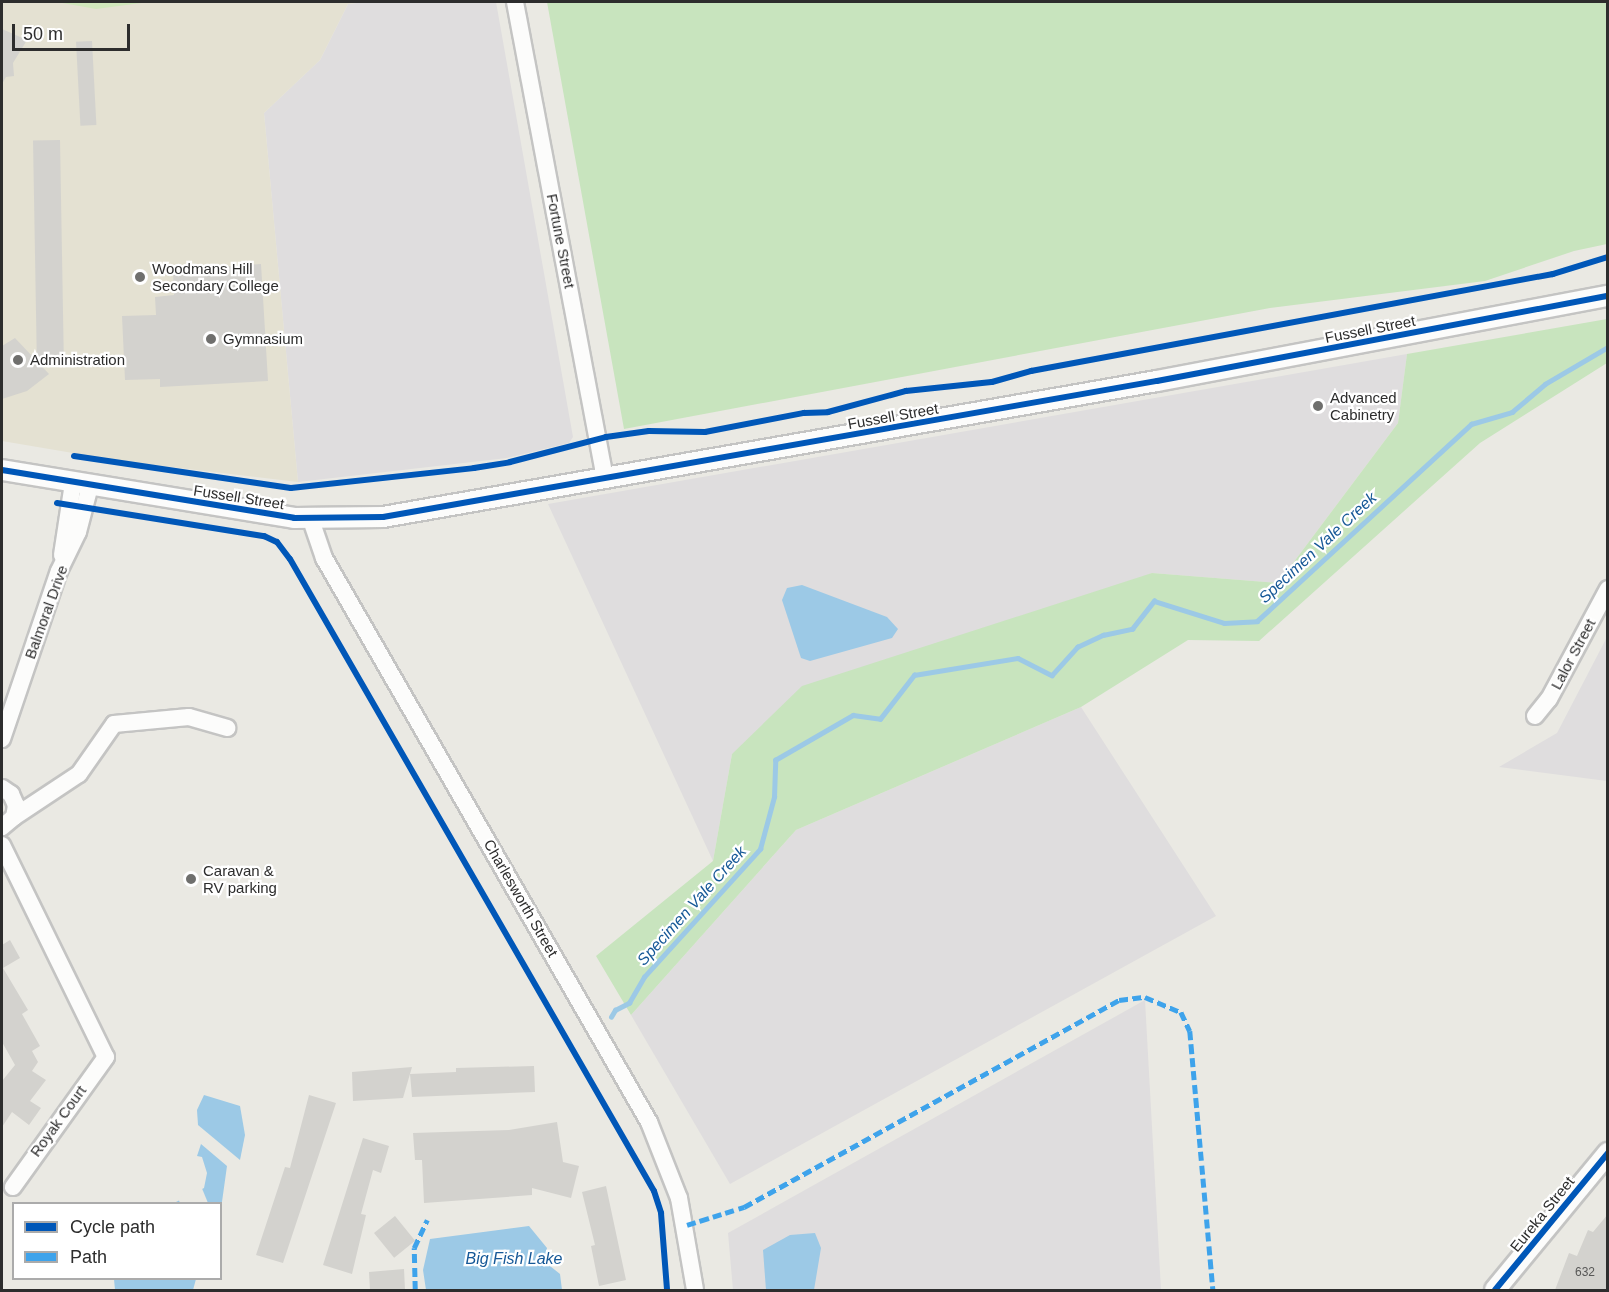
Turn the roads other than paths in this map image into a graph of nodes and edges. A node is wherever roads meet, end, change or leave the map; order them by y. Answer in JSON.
{"nodes":[{"id":1,"x":515,"y":2,"type":"edge"},
{"id":2,"x":1608,"y":296,"type":"edge"},
{"id":3,"x":2,"y":470,"type":"edge"},
{"id":4,"x":605,"y":480,"type":"junction"},
{"id":5,"x":81,"y":484,"type":"junction"},
{"id":6,"x":311,"y":520,"type":"junction"},
{"id":7,"x":1608,"y":589,"type":"edge"},
{"id":8,"x":1534,"y":716,"type":"dead end"},
{"id":9,"x":227,"y":728,"type":"dead end"},
{"id":10,"x":2,"y":739,"type":"edge"},
{"id":11,"x":2,"y":772,"type":"edge"},
{"id":12,"x":6,"y":790,"type":"edge"},
{"id":13,"x":51,"y":790,"type":"junction"},
{"id":14,"x":9,"y":822,"type":"edge"},
{"id":15,"x":2,"y":845,"type":"edge"},
{"id":16,"x":15,"y":868,"type":"junction"},
{"id":17,"x":1607,"y":1154,"type":"edge"},
{"id":18,"x":13,"y":1187,"type":"dead end"},
{"id":19,"x":695,"y":1290,"type":"edge"},
{"id":20,"x":1494,"y":1290,"type":"edge"}],
"edges":[{"from":1,"to":4,"type":"street","name":"Fortune Street"},
{"from":2,"to":4,"type":"street","name":"Fussell Street"},
{"from":3,"to":5,"type":"street","name":"Fussell Street"},
{"from":4,"to":6,"type":"street","name":"Fussell Street"},
{"from":5,"to":6,"type":"street","name":"Fussell Street"},
{"from":5,"to":10,"type":"street","name":"Balmoral Drive"},
{"from":6,"to":19,"type":"street","name":"Charlesworth Street"},
{"from":7,"to":8,"type":"street","name":"Lalor Street"},
{"from":9,"to":13,"type":"street"},
{"from":11,"to":12,"type":"street"},
{"from":12,"to":13,"type":"street"},
{"from":12,"to":14,"type":"street"},
{"from":13,"to":14,"type":"street"},
{"from":14,"to":16,"type":"street"},
{"from":15,"to":16,"type":"street"},
{"from":16,"to":18,"type":"street","name":"Royak Court"},
{"from":17,"to":20,"type":"street","name":"Eureka Street"}]}
